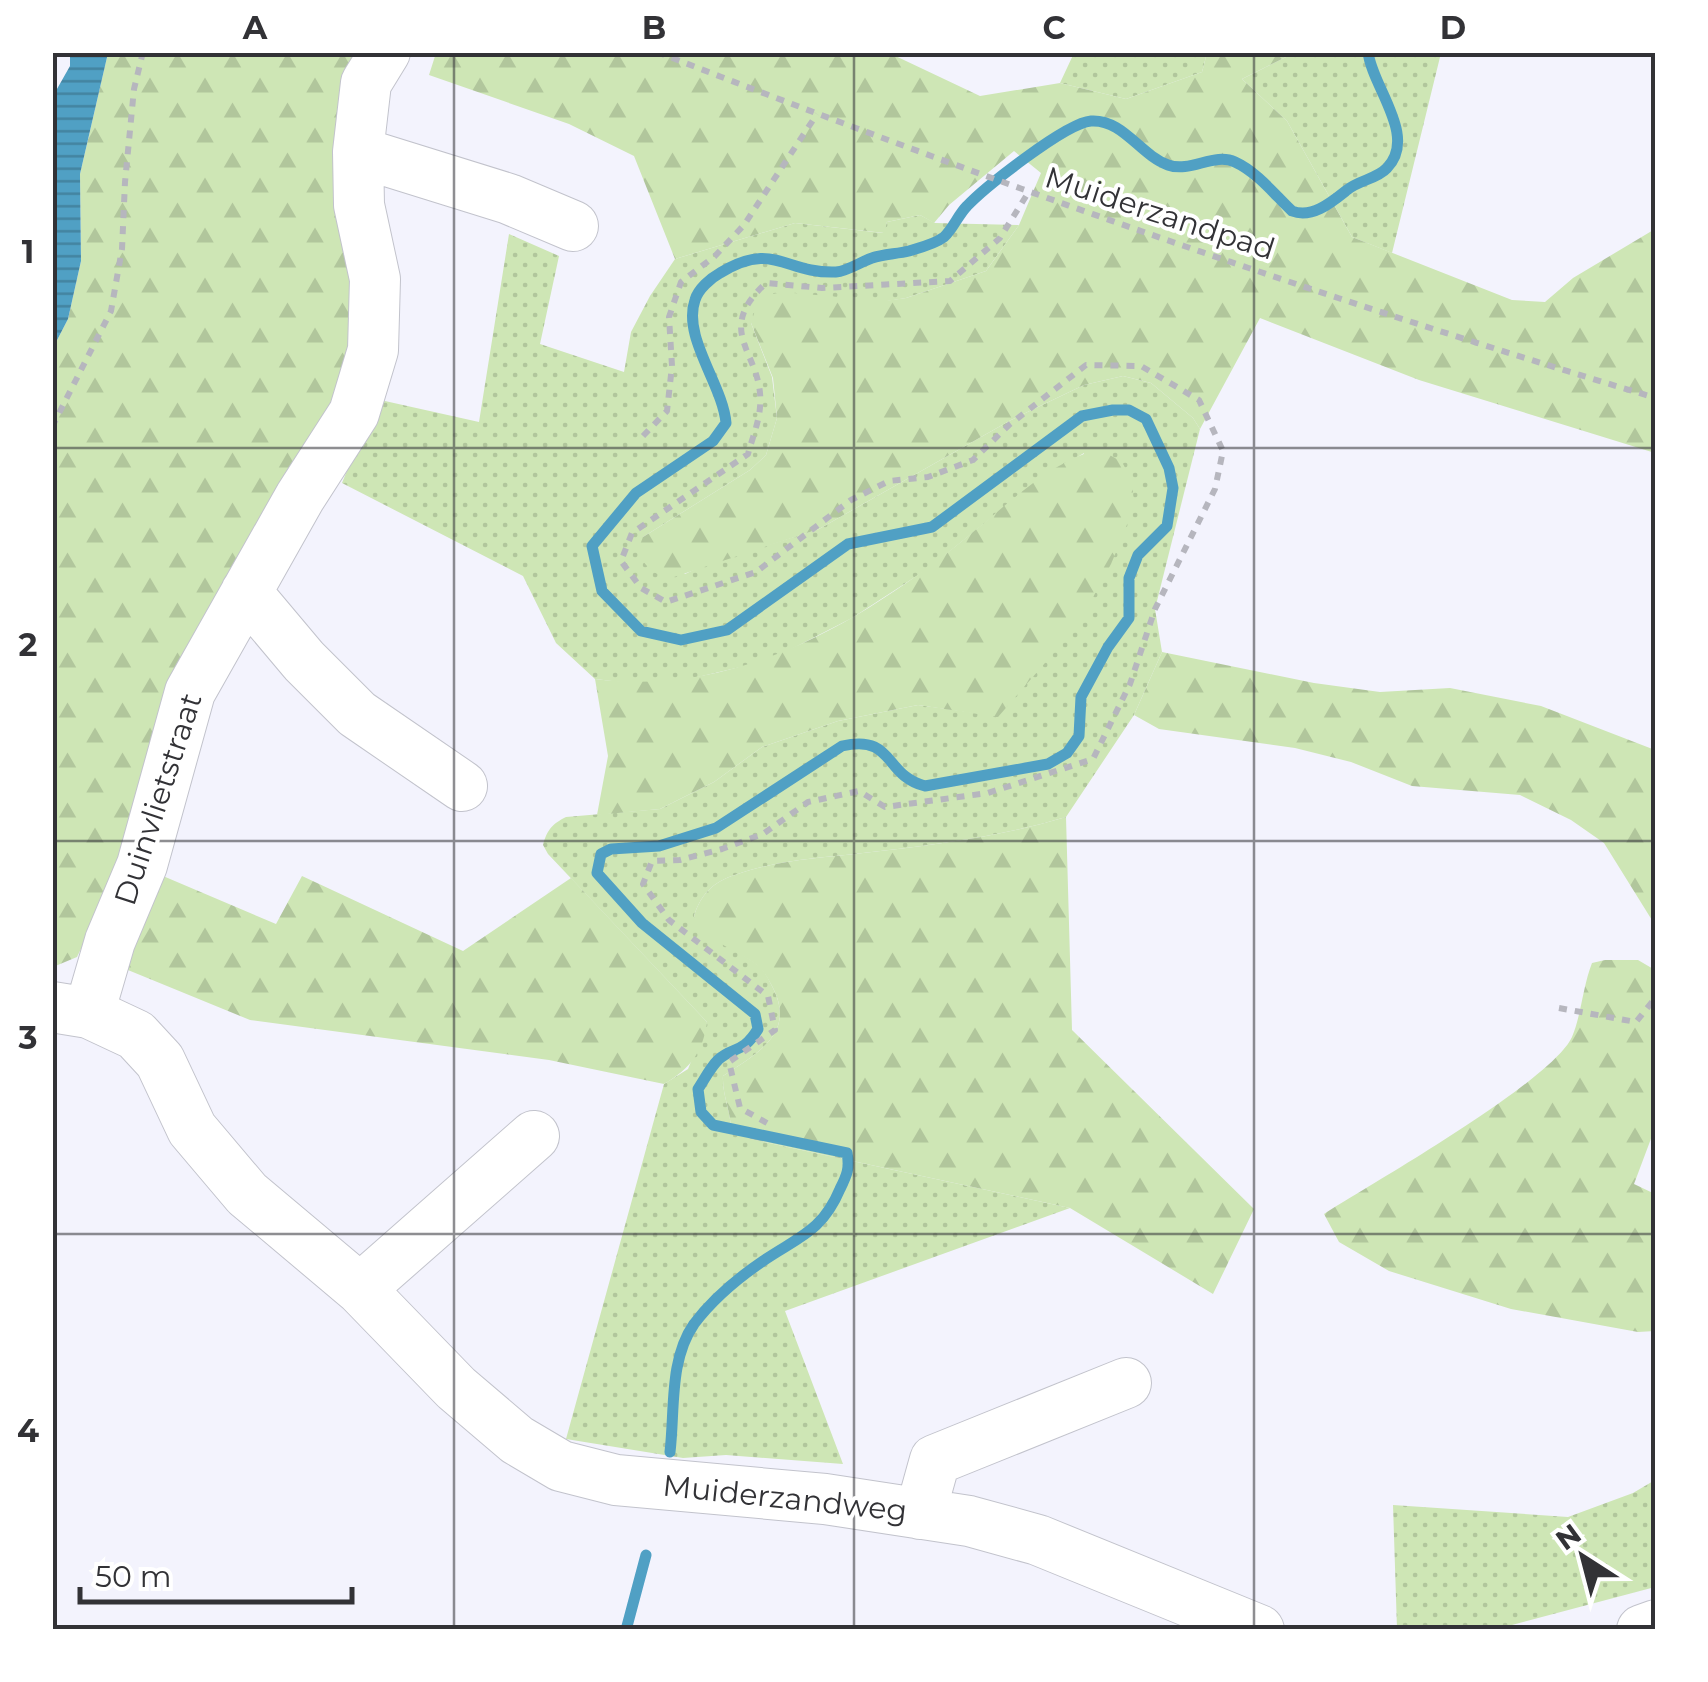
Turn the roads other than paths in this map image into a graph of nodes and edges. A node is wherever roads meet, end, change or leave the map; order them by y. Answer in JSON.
{"nodes":[{"id":1,"x":385,"y":52,"type":"edge"},
{"id":2,"x":358,"y":152,"type":"junction"},
{"id":3,"x":573,"y":226,"type":"dead end"},
{"id":4,"x":246,"y":592,"type":"junction"},
{"id":5,"x":462,"y":786,"type":"dead end"},
{"id":6,"x":71,"y":1010,"type":"edge"},
{"id":7,"x":534,"y":1136,"type":"dead end"},
{"id":8,"x":360,"y":1289,"type":"junction"},
{"id":9,"x":1126,"y":1383,"type":"dead end"},
{"id":10,"x":920,"y":1514,"type":"junction"},
{"id":11,"x":1656,"y":1625,"type":"edge"},
{"id":12,"x":1259,"y":1630,"type":"edge"},
{"id":13,"x":1642,"y":1630,"type":"edge"}],
"edges":[{"from":1,"to":2,"type":"street","name":"Duinvlietstraat"},
{"from":2,"to":3,"type":"street"},
{"from":2,"to":4,"type":"street","name":"Duinvlietstraat"},
{"from":4,"to":5,"type":"street"},
{"from":4,"to":6,"type":"street","name":"Duinvlietstraat"},
{"from":6,"to":8,"type":"street","name":"Muiderzandweg"},
{"from":7,"to":8,"type":"street"},
{"from":8,"to":10,"type":"street","name":"Muiderzandweg"},
{"from":9,"to":10,"type":"street"},
{"from":10,"to":12,"type":"street","name":"Muiderzandweg"},
{"from":11,"to":13,"type":"street"}]}
